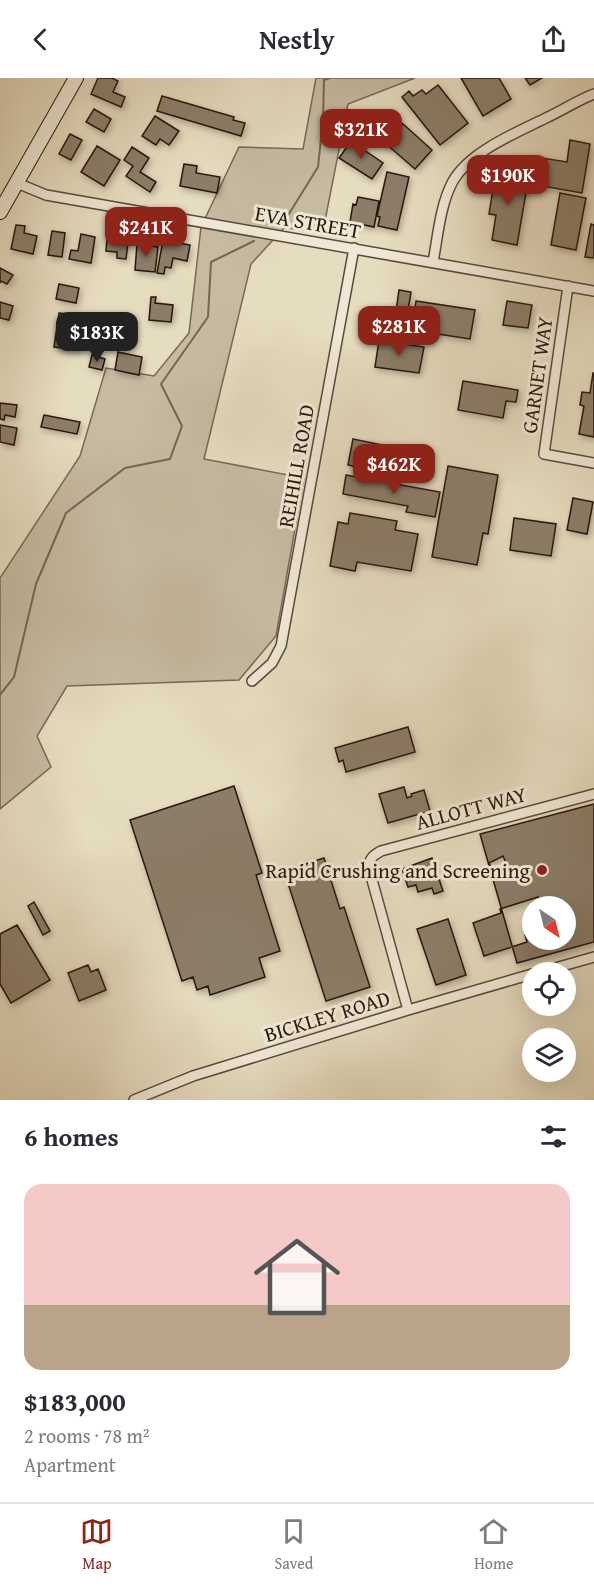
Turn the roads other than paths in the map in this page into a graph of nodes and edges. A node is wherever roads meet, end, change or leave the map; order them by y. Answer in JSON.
{"nodes":[{"id":1,"x":76,"y":78,"type":"edge"},
{"id":2,"x":594,"y":94,"type":"edge"},
{"id":3,"x":17,"y":183,"type":"junction"},
{"id":4,"x":0,"y":212,"type":"edge"},
{"id":5,"x":354,"y":248,"type":"junction"},
{"id":6,"x":433,"y":262,"type":"junction"},
{"id":7,"x":568,"y":286,"type":"junction"},
{"id":8,"x":594,"y":291,"type":"edge"},
{"id":9,"x":594,"y":463,"type":"edge"},
{"id":10,"x":252,"y":681,"type":"dead end"},
{"id":11,"x":594,"y":794,"type":"edge"},
{"id":12,"x":594,"y":957,"type":"edge"},
{"id":13,"x":576,"y":962,"type":"edge"},
{"id":14,"x":522,"y":977,"type":"edge"},
{"id":15,"x":408,"y":1010,"type":"junction"},
{"id":16,"x":134,"y":1100,"type":"edge"}],
"edges":[{"from":1,"to":3,"type":"main road"},
{"from":2,"to":6,"type":"street"},
{"from":3,"to":4,"type":"main road"},
{"from":3,"to":5,"type":"street","name":"EVA STREET"},
{"from":5,"to":6,"type":"street","name":"EVA STREET"},
{"from":5,"to":10,"type":"street","name":"REIHILL ROAD"},
{"from":6,"to":7,"type":"street","name":"EVA STREET"},
{"from":7,"to":8,"type":"street","name":"EVA STREET"},
{"from":7,"to":9,"type":"street","name":"GARNET WAY"},
{"from":11,"to":15,"type":"street","name":"ALLOTT WAY"},
{"from":12,"to":13,"type":"street"},
{"from":14,"to":15,"type":"street","name":"BICKLEY ROAD"},
{"from":15,"to":16,"type":"street","name":"BICKLEY ROAD"}]}
